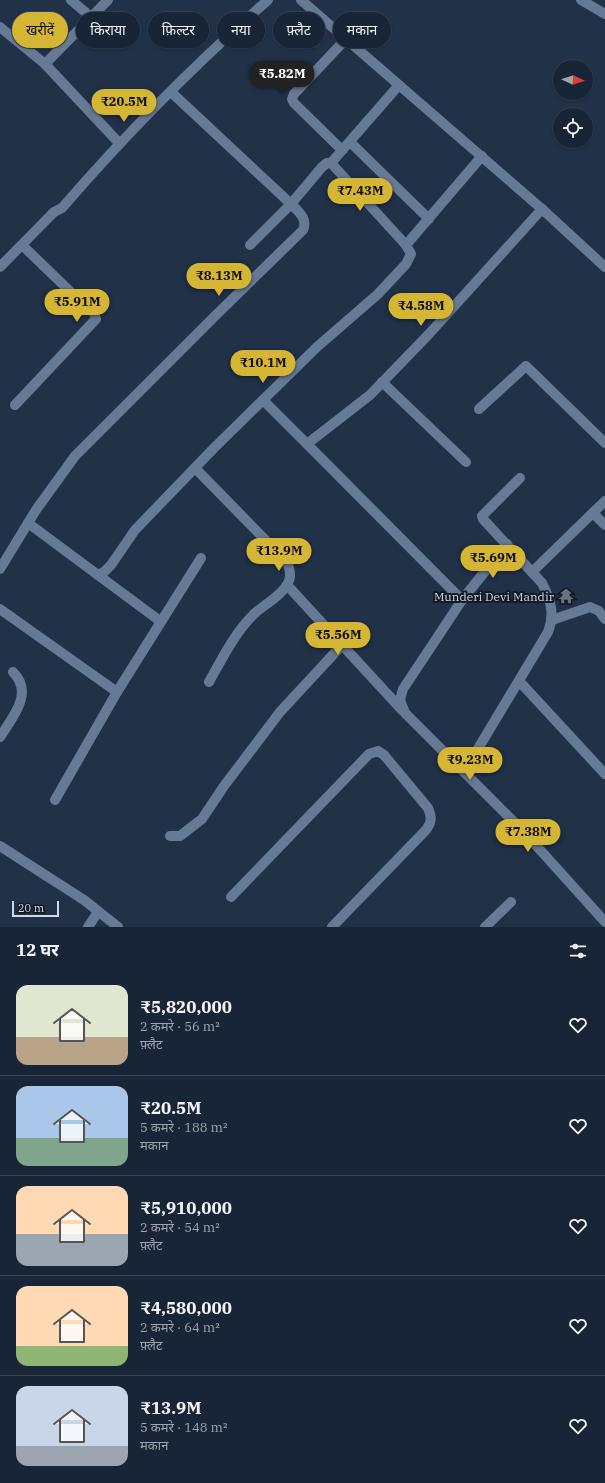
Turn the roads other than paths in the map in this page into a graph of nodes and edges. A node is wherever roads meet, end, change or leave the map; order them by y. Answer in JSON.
{"nodes":[{"id":1,"x":71,"y":0,"type":"edge"},
{"id":2,"x":108,"y":0,"type":"edge"},
{"id":3,"x":268,"y":0,"type":"edge"},
{"id":4,"x":301,"y":0,"type":"edge"},
{"id":5,"x":582,"y":0,"type":"edge"},
{"id":6,"x":85,"y":12,"type":"edge"},
{"id":7,"x":96,"y":12,"type":"edge"},
{"id":8,"x":605,"y":14,"type":"edge"},
{"id":9,"x":0,"y":27,"type":"edge"},
{"id":10,"x":333,"y":28,"type":"edge"},
{"id":11,"x":76,"y":32,"type":"edge"},
{"id":12,"x":337,"y":48,"type":"edge"},
{"id":13,"x":356,"y":48,"type":"edge"},
{"id":14,"x":45,"y":64,"type":"junction"},
{"id":15,"x":399,"y":85,"type":"junction"},
{"id":16,"x":171,"y":92,"type":"junction"},
{"id":17,"x":350,"y":142,"type":"junction"},
{"id":18,"x":119,"y":143,"type":"junction"},
{"id":19,"x":342,"y":150,"type":"junction"},
{"id":20,"x":482,"y":156,"type":"junction"},
{"id":21,"x":331,"y":163,"type":"junction"},
{"id":22,"x":292,"y":204,"type":"junction"},
{"id":23,"x":542,"y":208,"type":"junction"},
{"id":24,"x":429,"y":219,"type":"junction"},
{"id":25,"x":22,"y":245,"type":"junction"},
{"id":26,"x":250,"y":245,"type":"dead end"},
{"id":27,"x":406,"y":245,"type":"junction"},
{"id":28,"x":0,"y":267,"type":"edge"},
{"id":29,"x":605,"y":267,"type":"edge"},
{"id":30,"x":382,"y":382,"type":"junction"},
{"id":31,"x":263,"y":400,"type":"junction"},
{"id":32,"x":15,"y":405,"type":"dead end"},
{"id":33,"x":479,"y":409,"type":"dead end"},
{"id":34,"x":605,"y":442,"type":"edge"},
{"id":35,"x":307,"y":444,"type":"junction"},
{"id":36,"x":466,"y":462,"type":"dead end"},
{"id":37,"x":195,"y":468,"type":"junction"},
{"id":38,"x":520,"y":478,"type":"dead end"},
{"id":39,"x":605,"y":501,"type":"edge"},
{"id":40,"x":593,"y":513,"type":"junction"},
{"id":41,"x":28,"y":522,"type":"junction"},
{"id":42,"x":605,"y":525,"type":"edge"},
{"id":43,"x":507,"y":544,"type":"junction"},
{"id":44,"x":201,"y":558,"type":"dead end"},
{"id":45,"x":0,"y":569,"type":"edge"},
{"id":46,"x":532,"y":572,"type":"junction"},
{"id":47,"x":98,"y":575,"type":"junction"},
{"id":48,"x":287,"y":585,"type":"junction"},
{"id":49,"x":462,"y":600,"type":"junction"},
{"id":50,"x":0,"y":609,"type":"edge"},
{"id":51,"x":605,"y":619,"type":"edge"},
{"id":52,"x":552,"y":620,"type":"junction"},
{"id":53,"x":160,"y":621,"type":"junction"},
{"id":54,"x":342,"y":645,"type":"junction"},
{"id":55,"x":14,"y":672,"type":"dead end"},
{"id":56,"x":209,"y":682,"type":"dead end"},
{"id":57,"x":519,"y":682,"type":"junction"},
{"id":58,"x":117,"y":692,"type":"junction"},
{"id":59,"x":405,"y":713,"type":"junction"},
{"id":60,"x":0,"y":736,"type":"edge"},
{"id":61,"x":464,"y":772,"type":"junction"},
{"id":62,"x":605,"y":774,"type":"edge"},
{"id":63,"x":55,"y":800,"type":"dead end"},
{"id":64,"x":170,"y":836,"type":"dead end"},
{"id":65,"x":0,"y":846,"type":"edge"},
{"id":66,"x":231,"y":897,"type":"dead end"},
{"id":67,"x":511,"y":902,"type":"dead end"},
{"id":68,"x":98,"y":912,"type":"junction"},
{"id":69,"x":605,"y":922,"type":"edge"},
{"id":70,"x":88,"y":927,"type":"edge"},
{"id":71,"x":118,"y":927,"type":"edge"},
{"id":72,"x":332,"y":927,"type":"edge"},
{"id":73,"x":485,"y":927,"type":"edge"}],
"edges":[{"from":1,"to":6,"type":"street"},
{"from":2,"to":7,"type":"street"},
{"from":3,"to":16,"type":"street"},
{"from":4,"to":10,"type":"street"},
{"from":5,"to":8,"type":"street"},
{"from":9,"to":14,"type":"street"},
{"from":11,"to":14,"type":"street"},
{"from":12,"to":19,"type":"street"},
{"from":13,"to":15,"type":"street"},
{"from":14,"to":18,"type":"street"},
{"from":15,"to":17,"type":"street"},
{"from":15,"to":20,"type":"street"},
{"from":16,"to":18,"type":"street"},
{"from":16,"to":22,"type":"street"},
{"from":17,"to":19,"type":"street"},
{"from":17,"to":24,"type":"street"},
{"from":18,"to":25,"type":"street"},
{"from":19,"to":21,"type":"street"},
{"from":20,"to":23,"type":"street"},
{"from":20,"to":24,"type":"street"},
{"from":21,"to":22,"type":"street"},
{"from":21,"to":27,"type":"street"},
{"from":22,"to":26,"type":"street"},
{"from":22,"to":41,"type":"street"},
{"from":23,"to":29,"type":"street"},
{"from":23,"to":30,"type":"street"},
{"from":24,"to":27,"type":"street"},
{"from":25,"to":28,"type":"street"},
{"from":25,"to":32,"type":"street"},
{"from":27,"to":31,"type":"street"},
{"from":30,"to":35,"type":"street"},
{"from":30,"to":36,"type":"street"},
{"from":31,"to":35,"type":"street"},
{"from":31,"to":37,"type":"street"},
{"from":33,"to":34,"type":"street"},
{"from":35,"to":49,"type":"street"},
{"from":37,"to":47,"type":"street"},
{"from":37,"to":48,"type":"street"},
{"from":38,"to":43,"type":"street"},
{"from":39,"to":40,"type":"street"},
{"from":40,"to":42,"type":"street"},
{"from":40,"to":46,"type":"street"},
{"from":41,"to":45,"type":"street"},
{"from":41,"to":47,"type":"street"},
{"from":43,"to":46,"type":"street"},
{"from":43,"to":49,"type":"street"},
{"from":44,"to":53,"type":"street"},
{"from":46,"to":52,"type":"street"},
{"from":47,"to":53,"type":"street"},
{"from":48,"to":54,"type":"street"},
{"from":48,"to":56,"type":"street"},
{"from":49,"to":59,"type":"street"},
{"from":50,"to":58,"type":"street"},
{"from":51,"to":52,"type":"street"},
{"from":52,"to":57,"type":"street"},
{"from":53,"to":58,"type":"street"},
{"from":54,"to":59,"type":"street"},
{"from":54,"to":64,"type":"street"},
{"from":55,"to":60,"type":"street"},
{"from":57,"to":61,"type":"street"},
{"from":57,"to":62,"type":"street"},
{"from":58,"to":63,"type":"street"},
{"from":59,"to":61,"type":"street"},
{"from":61,"to":69,"type":"street"},
{"from":65,"to":68,"type":"street"},
{"from":66,"to":72,"type":"street"},
{"from":67,"to":73,"type":"street"},
{"from":68,"to":70,"type":"street"},
{"from":68,"to":71,"type":"street"}]}
